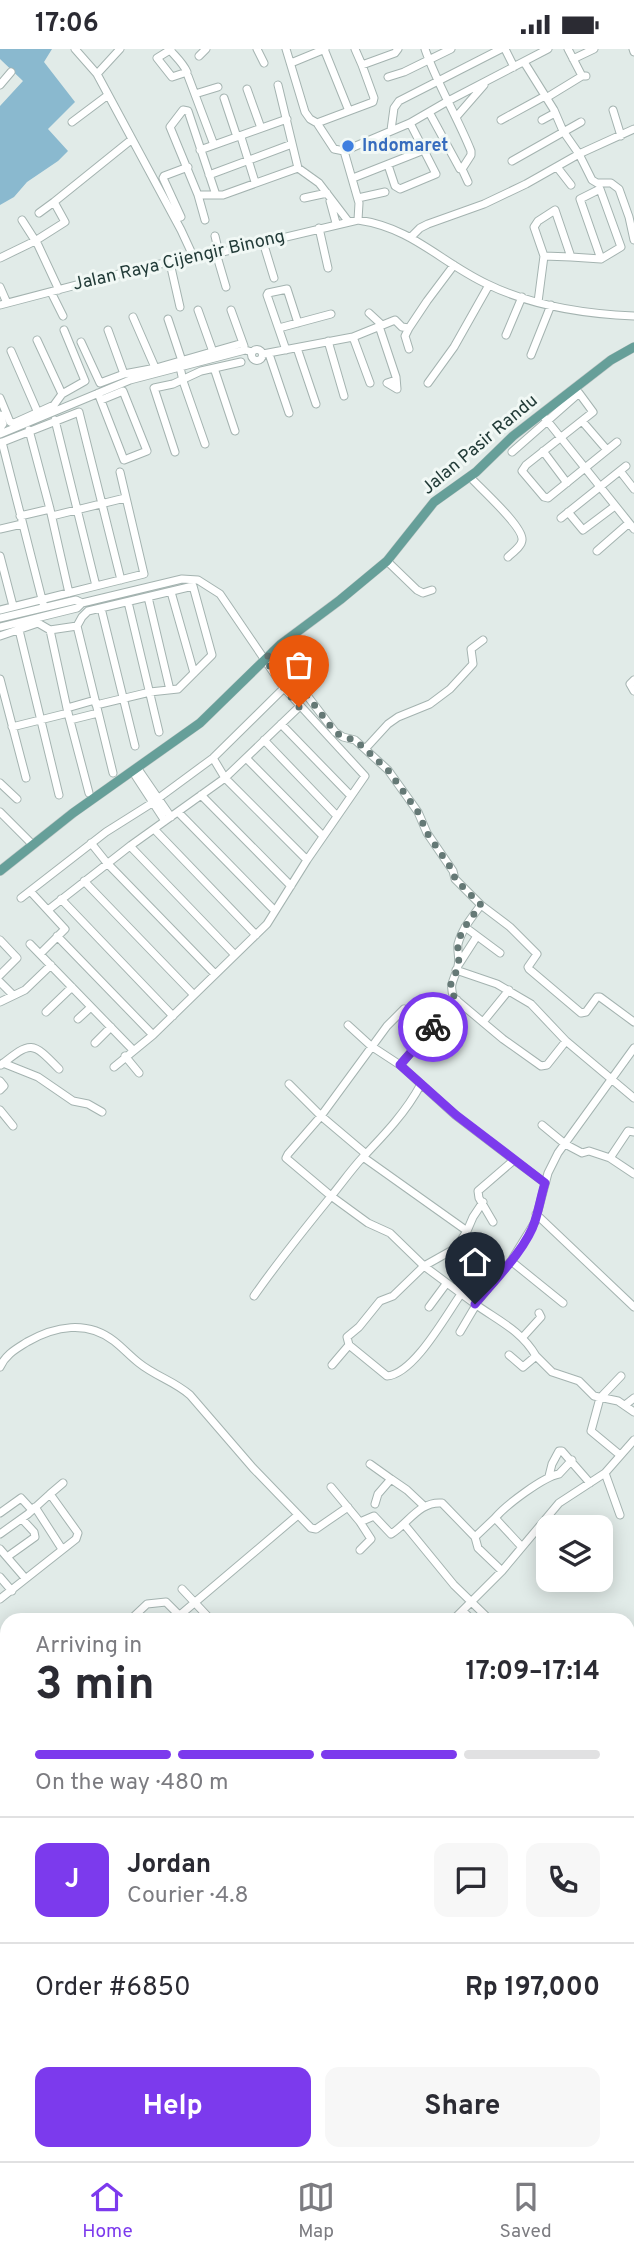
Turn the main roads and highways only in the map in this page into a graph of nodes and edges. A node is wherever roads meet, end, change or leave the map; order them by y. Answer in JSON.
{"nodes":[{"id":1,"x":634,"y":347,"type":"edge"},
{"id":2,"x":0,"y":871,"type":"edge"}],
"edges":[{"from":1,"to":2,"type":"main road","name":"Jalan Pasir Randu"}]}
